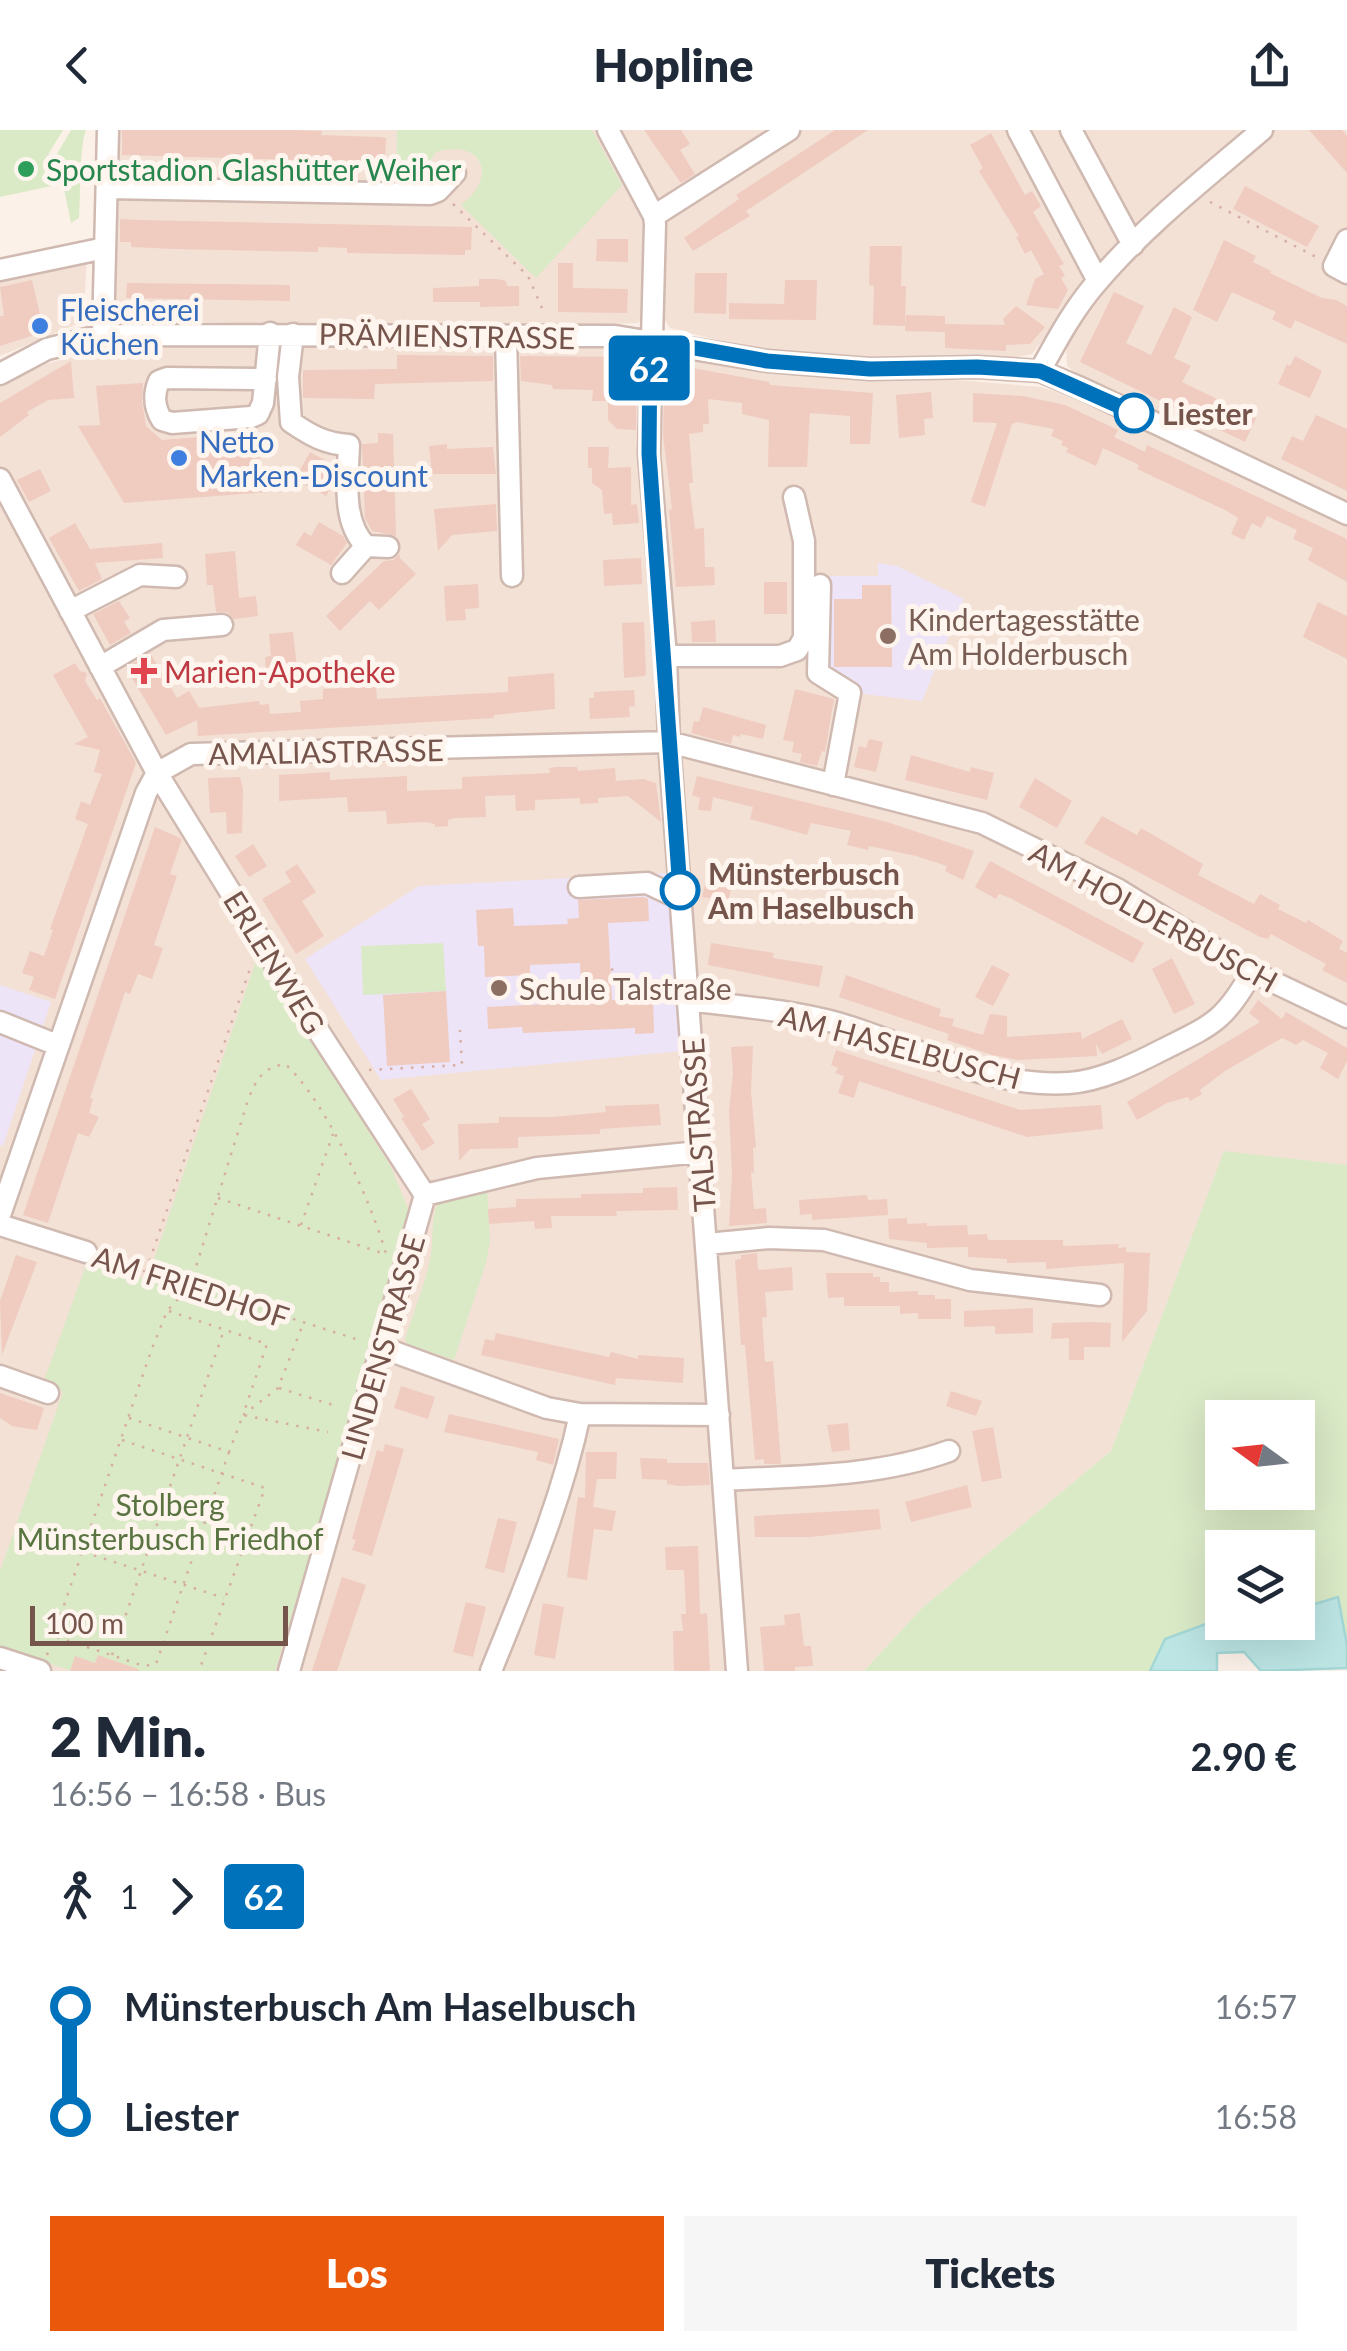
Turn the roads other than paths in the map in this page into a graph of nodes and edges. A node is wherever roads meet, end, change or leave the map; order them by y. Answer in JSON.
{"nodes":[{"id":1,"x":108,"y":130,"type":"edge"},
{"id":2,"x":608,"y":130,"type":"edge"},
{"id":3,"x":789,"y":130,"type":"edge"},
{"id":4,"x":1018,"y":130,"type":"edge"},
{"id":5,"x":1071,"y":130,"type":"edge"},
{"id":6,"x":1262,"y":130,"type":"edge"},
{"id":7,"x":455,"y":173,"type":"dead end"},
{"id":8,"x":107,"y":188,"type":"junction"},
{"id":9,"x":654,"y":216,"type":"junction"},
{"id":10,"x":1347,"y":240,"type":"edge"},
{"id":11,"x":1133,"y":245,"type":"junction"},
{"id":12,"x":104,"y":248,"type":"junction"},
{"id":13,"x":1340,"y":269,"type":"edge"},
{"id":14,"x":0,"y":270,"type":"edge"},
{"id":15,"x":1098,"y":281,"type":"junction"},
{"id":16,"x":270,"y":333,"type":"junction"},
{"id":17,"x":293,"y":334,"type":"junction"},
{"id":18,"x":104,"y":335,"type":"junction"},
{"id":19,"x":506,"y":336,"type":"junction"},
{"id":20,"x":650,"y":340,"type":"junction"},
{"id":21,"x":1040,"y":371,"type":"junction"},
{"id":22,"x":0,"y":374,"type":"edge"},
{"id":23,"x":266,"y":378,"type":"junction"},
{"id":24,"x":0,"y":480,"type":"edge"},
{"id":25,"x":794,"y":497,"type":"dead end"},
{"id":26,"x":1347,"y":514,"type":"edge"},
{"id":27,"x":366,"y":546,"type":"junction"},
{"id":28,"x":388,"y":548,"type":"dead end"},
{"id":29,"x":342,"y":573,"type":"dead end"},
{"id":30,"x":512,"y":576,"type":"dead end"},
{"id":31,"x":176,"y":577,"type":"dead end"},
{"id":32,"x":820,"y":585,"type":"dead end"},
{"id":33,"x":70,"y":611,"type":"junction"},
{"id":34,"x":222,"y":625,"type":"dead end"},
{"id":35,"x":666,"y":656,"type":"junction"},
{"id":36,"x":100,"y":667,"type":"junction"},
{"id":37,"x":669,"y":742,"type":"junction"},
{"id":38,"x":158,"y":773,"type":"junction"},
{"id":39,"x":832,"y":785,"type":"junction"},
{"id":40,"x":579,"y":886,"type":"dead end"},
{"id":41,"x":680,"y":890,"type":"junction"},
{"id":42,"x":1252,"y":972,"type":"junction"},
{"id":43,"x":690,"y":1000,"type":"junction"},
{"id":44,"x":1347,"y":1017,"type":"edge"},
{"id":45,"x":0,"y":1022,"type":"edge"},
{"id":46,"x":57,"y":1045,"type":"junction"},
{"id":47,"x":700,"y":1152,"type":"junction"},
{"id":48,"x":426,"y":1196,"type":"junction"},
{"id":49,"x":0,"y":1215,"type":"edge"},
{"id":50,"x":0,"y":1225,"type":"edge"},
{"id":51,"x":706,"y":1244,"type":"junction"},
{"id":52,"x":86,"y":1252,"type":"road end"},
{"id":53,"x":1100,"y":1295,"type":"dead end"},
{"id":54,"x":383,"y":1348,"type":"junction"},
{"id":55,"x":0,"y":1376,"type":"edge"},
{"id":56,"x":48,"y":1393,"type":"dead end"},
{"id":57,"x":580,"y":1414,"type":"junction"},
{"id":58,"x":719,"y":1415,"type":"junction"},
{"id":59,"x":949,"y":1452,"type":"dead end"},
{"id":60,"x":723,"y":1480,"type":"junction"},
{"id":61,"x":0,"y":1659,"type":"edge"},
{"id":62,"x":44,"y":1662,"type":"edge"},
{"id":63,"x":9,"y":1671,"type":"edge"},
{"id":64,"x":288,"y":1671,"type":"edge"},
{"id":65,"x":491,"y":1671,"type":"edge"},
{"id":66,"x":736,"y":1671,"type":"edge"}],
"edges":[{"from":1,"to":8,"type":"street"},
{"from":2,"to":9,"type":"street"},
{"from":3,"to":9,"type":"street"},
{"from":4,"to":15,"type":"street"},
{"from":5,"to":11,"type":"street"},
{"from":6,"to":11,"type":"street"},
{"from":7,"to":8,"type":"street"},
{"from":8,"to":12,"type":"street"},
{"from":9,"to":20,"type":"street","name":"TALSTRASSE"},
{"from":10,"to":13,"type":"street"},
{"from":11,"to":15,"type":"street"},
{"from":12,"to":14,"type":"street"},
{"from":12,"to":18,"type":"street"},
{"from":15,"to":21,"type":"street"},
{"from":16,"to":17,"type":"street","name":"PRÄMIENSTRASSE"},
{"from":16,"to":18,"type":"street","name":"PRÄMIENSTRASSE"},
{"from":16,"to":23,"type":"street"},
{"from":17,"to":19,"type":"street","name":"PRÄMIENSTRASSE"},
{"from":17,"to":27,"type":"street","name":"PRÄMIENSTRASSE"},
{"from":18,"to":22,"type":"street","name":"PRÄMIENSTRASSE"},
{"from":19,"to":20,"type":"street","name":"PRÄMIENSTRASSE"},
{"from":19,"to":30,"type":"street"},
{"from":20,"to":21,"type":"street","name":"PRÄMIENSTRASSE"},
{"from":20,"to":35,"type":"street","name":"TALSTRASSE"},
{"from":21,"to":26,"type":"street","name":"PRÄMIENSTRASSE"},
{"from":23,"to":23,"type":"street"},
{"from":24,"to":33,"type":"street","name":"ERLENWEG"},
{"from":25,"to":35,"type":"street"},
{"from":27,"to":28,"type":"street"},
{"from":27,"to":29,"type":"street"},
{"from":31,"to":33,"type":"street"},
{"from":32,"to":39,"type":"street"},
{"from":33,"to":36,"type":"street","name":"ERLENWEG"},
{"from":34,"to":36,"type":"street"},
{"from":35,"to":37,"type":"street","name":"TALSTRASSE"},
{"from":36,"to":38,"type":"street","name":"ERLENWEG"},
{"from":37,"to":38,"type":"street","name":"AMALIASTRASSE"},
{"from":37,"to":39,"type":"street","name":"AM HOLDERBUSCH"},
{"from":37,"to":41,"type":"street","name":"TALSTRASSE"},
{"from":38,"to":46,"type":"street"},
{"from":38,"to":48,"type":"street","name":"ERLENWEG"},
{"from":39,"to":42,"type":"street","name":"AM HOLDERBUSCH"},
{"from":40,"to":41,"type":"street"},
{"from":41,"to":43,"type":"street","name":"TALSTRASSE"},
{"from":42,"to":43,"type":"street","name":"AM HASELBUSCH"},
{"from":42,"to":44,"type":"street","name":"AM HOLDERBUSCH"},
{"from":43,"to":47,"type":"street","name":"TALSTRASSE"},
{"from":45,"to":46,"type":"street"},
{"from":46,"to":49,"type":"street"},
{"from":47,"to":48,"type":"street"},
{"from":47,"to":51,"type":"street","name":"TALSTRASSE"},
{"from":48,"to":54,"type":"street","name":"LINDENSTRASSE"},
{"from":50,"to":52,"type":"street","name":"AM FRIEDHOF"},
{"from":51,"to":53,"type":"street"},
{"from":51,"to":58,"type":"street","name":"TALSTRASSE"},
{"from":54,"to":57,"type":"street"},
{"from":54,"to":64,"type":"street","name":"LINDENSTRASSE"},
{"from":55,"to":56,"type":"street"},
{"from":57,"to":58,"type":"street"},
{"from":57,"to":65,"type":"street"},
{"from":58,"to":60,"type":"street","name":"TALSTRASSE"},
{"from":59,"to":60,"type":"street"},
{"from":60,"to":66,"type":"street","name":"TALSTRASSE"},
{"from":61,"to":62,"type":"street"},
{"from":61,"to":63,"type":"street"}]}
